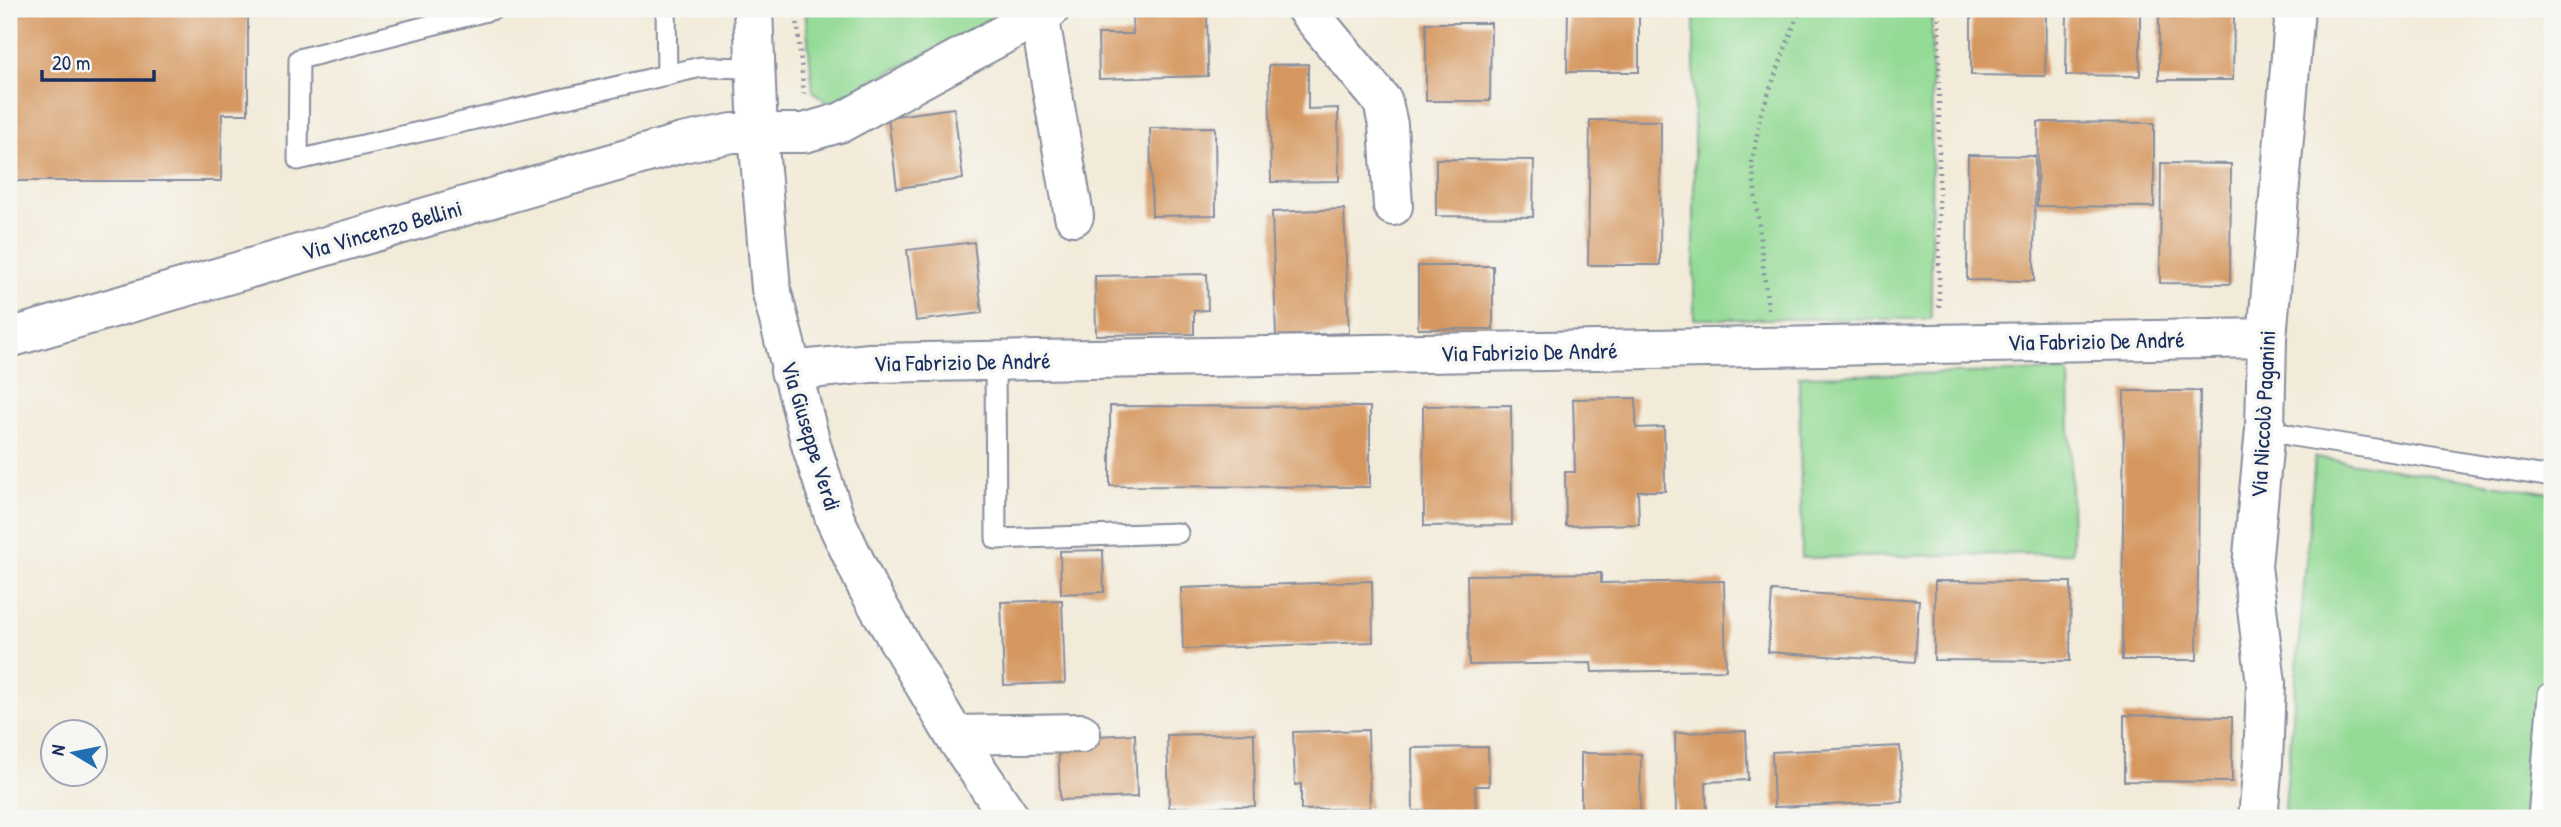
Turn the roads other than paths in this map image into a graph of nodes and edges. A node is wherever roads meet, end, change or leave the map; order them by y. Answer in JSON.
{"nodes":[{"id":1,"x":494,"y":9,"type":"edge"},
{"id":2,"x":666,"y":9,"type":"edge"},
{"id":3,"x":754,"y":9,"type":"edge"},
{"id":4,"x":1306,"y":9,"type":"edge"},
{"id":5,"x":2295,"y":9,"type":"edge"},
{"id":6,"x":1044,"y":12,"type":"edge"},
{"id":7,"x":755,"y":68,"type":"junction"},
{"id":8,"x":667,"y":75,"type":"junction"},
{"id":9,"x":758,"y":134,"type":"junction"},
{"id":10,"x":1393,"y":206,"type":"dead end"},
{"id":11,"x":1074,"y":216,"type":"dead end"},
{"id":12,"x":9,"y":338,"type":"edge"},
{"id":13,"x":2267,"y":338,"type":"junction"},
{"id":14,"x":995,"y":361,"type":"junction"},
{"id":15,"x":790,"y":371,"type":"junction"},
{"id":16,"x":2265,"y":429,"type":"junction"},
{"id":17,"x":2552,"y":477,"type":"edge"},
{"id":18,"x":1178,"y":533,"type":"dead end"},
{"id":19,"x":2548,"y":694,"type":"dead end"},
{"id":20,"x":1081,"y":733,"type":"dead end"},
{"id":21,"x":954,"y":735,"type":"junction"},
{"id":22,"x":1010,"y":818,"type":"edge"},
{"id":23,"x":2258,"y":818,"type":"edge"},
{"id":24,"x":2538,"y":818,"type":"edge"}],
"edges":[{"from":1,"to":8,"type":"lane"},
{"from":2,"to":8,"type":"lane"},
{"from":3,"to":7,"type":"street","name":"Via Giuseppe Verdi"},
{"from":4,"to":10,"type":"street"},
{"from":5,"to":13,"type":"street","name":"Via Niccolò Paganini"},
{"from":6,"to":9,"type":"street","name":"Via Vincenzo Bellini"},
{"from":6,"to":11,"type":"street"},
{"from":7,"to":8,"type":"lane"},
{"from":7,"to":9,"type":"street","name":"Via Giuseppe Verdi"},
{"from":9,"to":12,"type":"street","name":"Via Vincenzo Bellini"},
{"from":9,"to":15,"type":"street","name":"Via Giuseppe Verdi"},
{"from":13,"to":14,"type":"street","name":"Via Fabrizio De André"},
{"from":13,"to":16,"type":"street","name":"Via Niccolò Paganini"},
{"from":14,"to":15,"type":"street","name":"Via Fabrizio De André"},
{"from":14,"to":18,"type":"lane"},
{"from":15,"to":21,"type":"street","name":"Via Giuseppe Verdi"},
{"from":16,"to":17,"type":"lane"},
{"from":16,"to":23,"type":"street","name":"Via Niccolò Paganini"},
{"from":19,"to":24,"type":"lane"},
{"from":20,"to":21,"type":"street"},
{"from":21,"to":22,"type":"street","name":"Via Giuseppe Verdi"}]}
